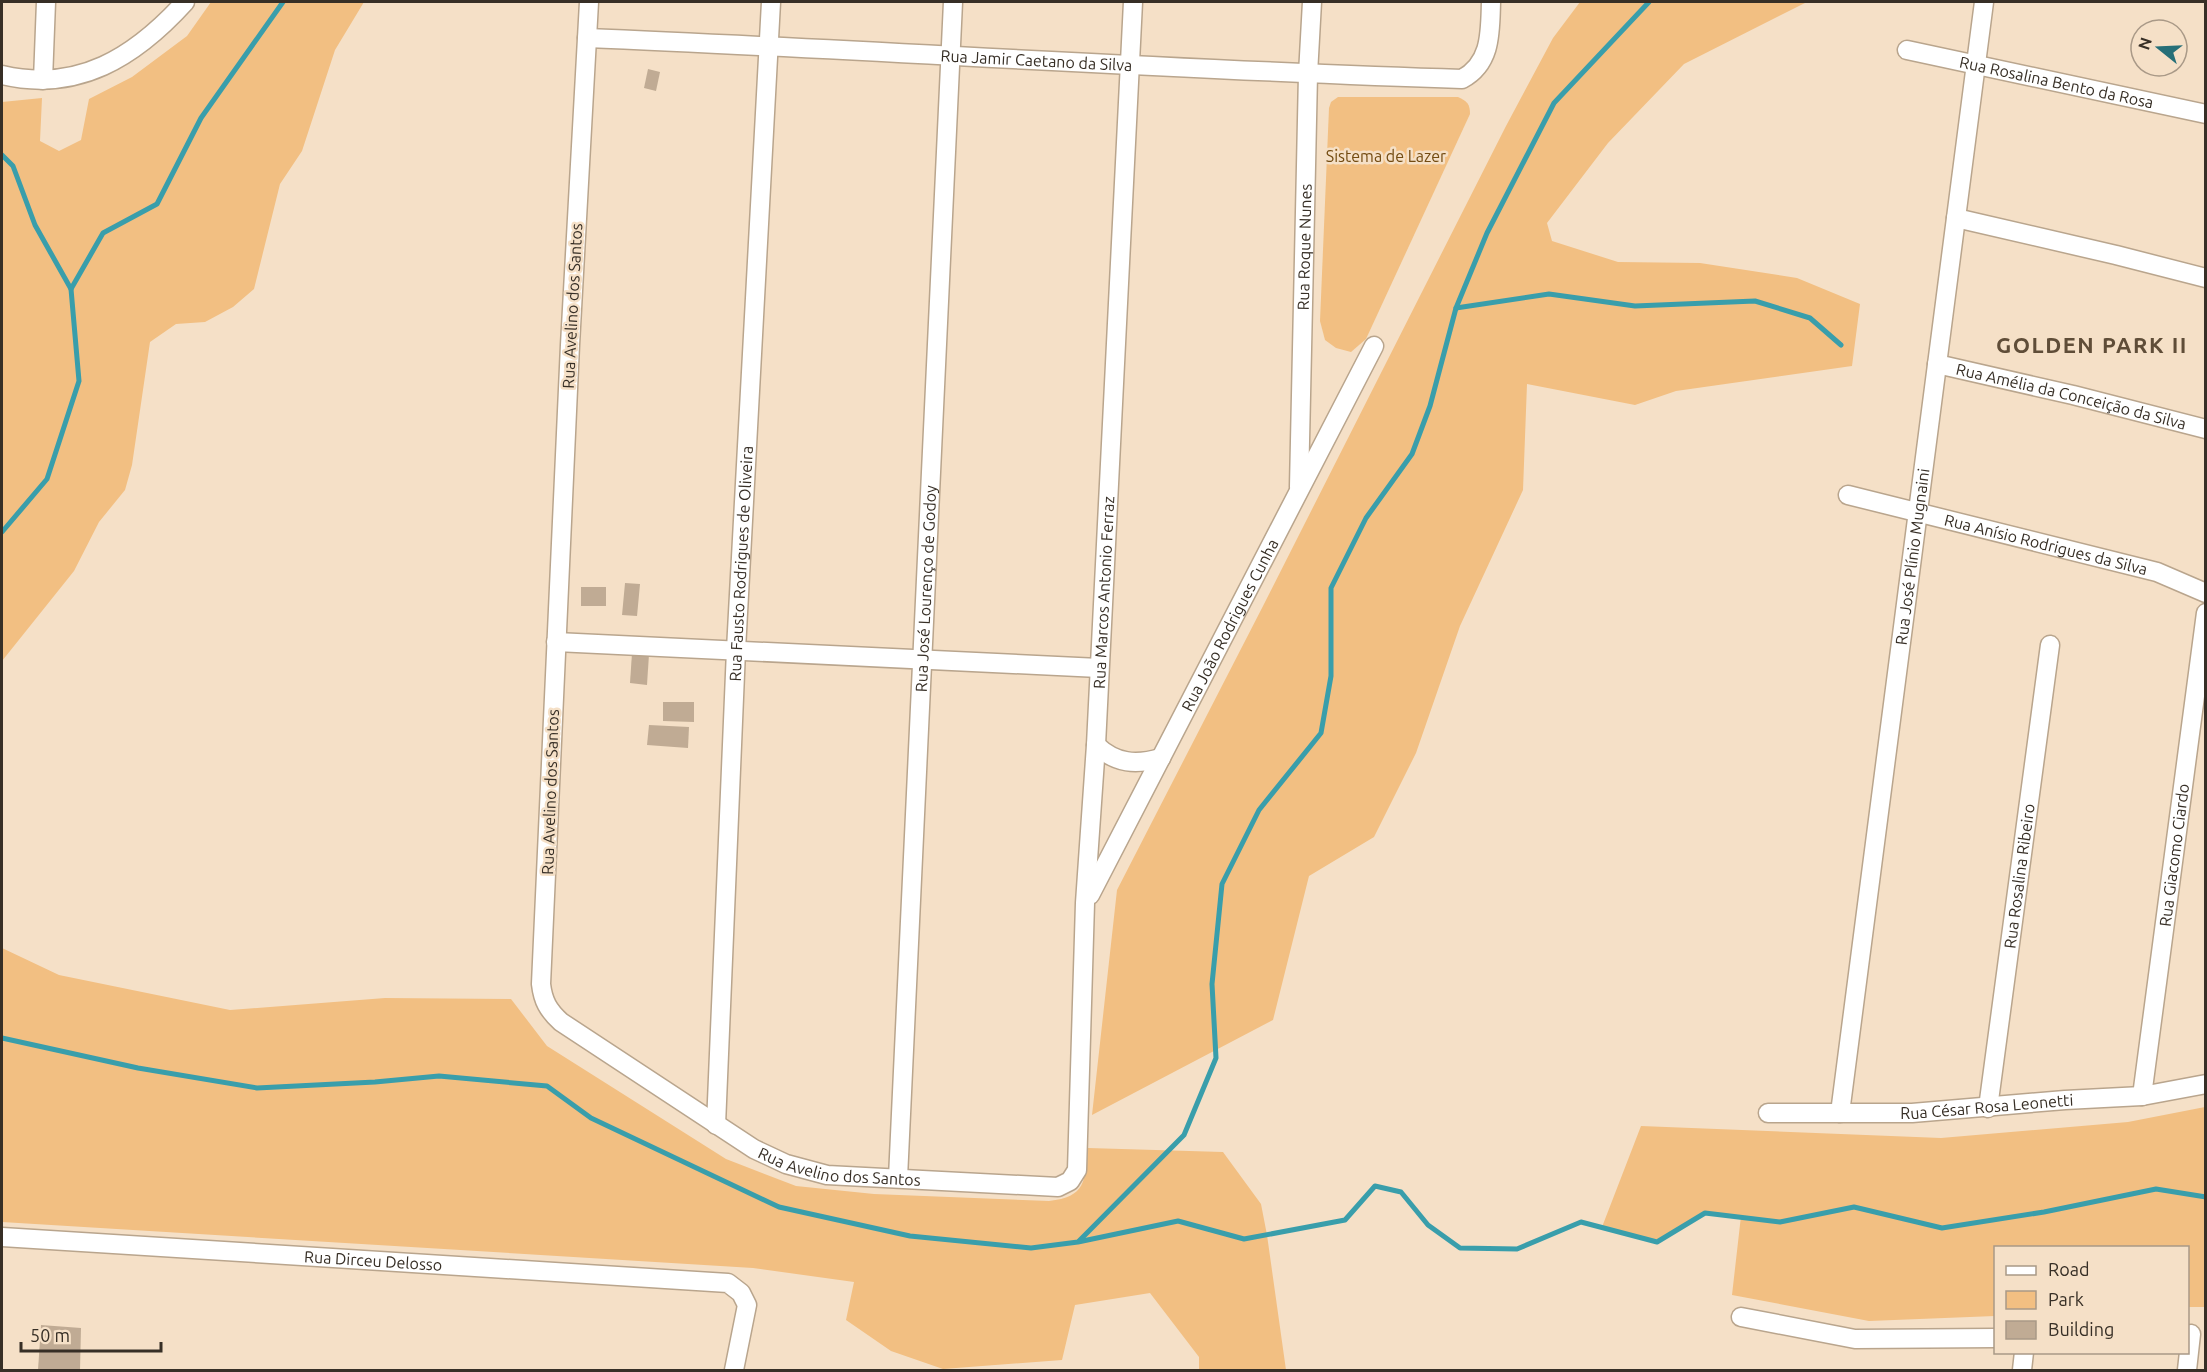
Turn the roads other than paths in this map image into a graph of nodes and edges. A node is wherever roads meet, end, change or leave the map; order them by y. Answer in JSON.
{"nodes":[{"id":1,"x":46,"y":2,"type":"edge"},
{"id":2,"x":185,"y":2,"type":"edge"},
{"id":3,"x":589,"y":2,"type":"edge"},
{"id":4,"x":771,"y":2,"type":"edge"},
{"id":5,"x":953,"y":2,"type":"edge"},
{"id":6,"x":1133,"y":2,"type":"edge"},
{"id":7,"x":1312,"y":2,"type":"edge"},
{"id":8,"x":1491,"y":2,"type":"edge"},
{"id":9,"x":1984,"y":2,"type":"edge"},
{"id":10,"x":587,"y":38,"type":"junction"},
{"id":11,"x":769,"y":47,"type":"junction"},
{"id":12,"x":1907,"y":50,"type":"dead end"},
{"id":13,"x":950,"y":56,"type":"junction"},
{"id":14,"x":1130,"y":63,"type":"junction"},
{"id":15,"x":1976,"y":65,"type":"junction"},
{"id":16,"x":1308,"y":74,"type":"junction"},
{"id":17,"x":2,"y":75,"type":"edge"},
{"id":18,"x":43,"y":80,"type":"junction"},
{"id":19,"x":2205,"y":114,"type":"edge"},
{"id":20,"x":1956,"y":218,"type":"junction"},
{"id":21,"x":2205,"y":278,"type":"edge"},
{"id":22,"x":1374,"y":346,"type":"dead end"},
{"id":23,"x":1937,"y":364,"type":"junction"},
{"id":24,"x":2205,"y":429,"type":"edge"},
{"id":25,"x":1299,"y":491,"type":"junction"},
{"id":26,"x":1848,"y":495,"type":"dead end"},
{"id":27,"x":1918,"y":513,"type":"junction"},
{"id":28,"x":2205,"y":593,"type":"edge"},
{"id":29,"x":2205,"y":613,"type":"edge"},
{"id":30,"x":556,"y":642,"type":"junction"},
{"id":31,"x":2050,"y":645,"type":"dead end"},
{"id":32,"x":736,"y":650,"type":"junction"},
{"id":33,"x":921,"y":659,"type":"junction"},
{"id":34,"x":1099,"y":668,"type":"junction"},
{"id":35,"x":1096,"y":745,"type":"junction"},
{"id":36,"x":1161,"y":758,"type":"junction"},
{"id":37,"x":1085,"y":903,"type":"junction"},
{"id":38,"x":2205,"y":1084,"type":"edge"},
{"id":39,"x":2142,"y":1096,"type":"junction"},
{"id":40,"x":1988,"y":1108,"type":"junction"},
{"id":41,"x":1768,"y":1113,"type":"dead end"},
{"id":42,"x":1840,"y":1113,"type":"junction"},
{"id":43,"x":716,"y":1125,"type":"junction"},
{"id":44,"x":898,"y":1178,"type":"junction"},
{"id":45,"x":1070,"y":1181,"type":"joint"},
{"id":46,"x":2,"y":1237,"type":"edge"},
{"id":47,"x":1741,"y":1317,"type":"dead end"},
{"id":48,"x":2195,"y":1333,"type":"edge"},
{"id":49,"x":1994,"y":1338,"type":"edge"},
{"id":50,"x":2024,"y":1354,"type":"edge"},
{"id":51,"x":734,"y":1371,"type":"edge"},
{"id":52,"x":2022,"y":1371,"type":"edge"},
{"id":53,"x":2187,"y":1371,"type":"edge"}],
"edges":[{"from":1,"to":18,"type":"street"},
{"from":2,"to":18,"type":"street"},
{"from":3,"to":10,"type":"street","name":"Rua Avelino dos Santos"},
{"from":4,"to":11,"type":"street","name":"Rua Fausto Rodrigues de Oliveira"},
{"from":5,"to":13,"type":"street","name":"Rua José Lourenço de Godoy"},
{"from":6,"to":14,"type":"street","name":"Rua Marcos Antonio Ferraz"},
{"from":7,"to":16,"type":"street","name":"Rua Roque Nunes"},
{"from":8,"to":16,"type":"street","name":"Rua Jamir Caetano da Silva"},
{"from":9,"to":15,"type":"street","name":"Rua José Plínio Mugnaini"},
{"from":10,"to":11,"type":"street","name":"Rua Jamir Caetano da Silva"},
{"from":10,"to":30,"type":"street","name":"Rua Avelino dos Santos"},
{"from":11,"to":13,"type":"street","name":"Rua Jamir Caetano da Silva"},
{"from":11,"to":32,"type":"street","name":"Rua Fausto Rodrigues de Oliveira"},
{"from":12,"to":15,"type":"street","name":"Rua Rosalina Bento da Rosa"},
{"from":13,"to":14,"type":"street","name":"Rua Jamir Caetano da Silva"},
{"from":13,"to":33,"type":"street","name":"Rua José Lourenço de Godoy"},
{"from":14,"to":16,"type":"street","name":"Rua Jamir Caetano da Silva"},
{"from":14,"to":34,"type":"street","name":"Rua Marcos Antonio Ferraz"},
{"from":15,"to":19,"type":"street","name":"Rua Rosalina Bento da Rosa"},
{"from":15,"to":20,"type":"street","name":"Rua José Plínio Mugnaini"},
{"from":16,"to":25,"type":"street","name":"Rua Roque Nunes"},
{"from":17,"to":18,"type":"street"},
{"from":20,"to":21,"type":"street"},
{"from":20,"to":23,"type":"street","name":"Rua José Plínio Mugnaini"},
{"from":22,"to":25,"type":"street","name":"Rua João Rodrigues Cunha"},
{"from":23,"to":24,"type":"street","name":"Rua Amélia da Conceição da Silva"},
{"from":23,"to":27,"type":"street","name":"Rua José Plínio Mugnaini"},
{"from":25,"to":36,"type":"street","name":"Rua João Rodrigues Cunha"},
{"from":26,"to":27,"type":"street","name":"Rua Anísio Rodrigues da Silva"},
{"from":27,"to":28,"type":"street","name":"Rua Anísio Rodrigues da Silva"},
{"from":27,"to":42,"type":"street","name":"Rua José Plínio Mugnaini"},
{"from":29,"to":39,"type":"street","name":"Rua Giacomo Ciardo"},
{"from":30,"to":32,"type":"street"},
{"from":30,"to":43,"type":"street","name":"Rua Avelino dos Santos"},
{"from":31,"to":40,"type":"street","name":"Rua Rosalina Ribeiro"},
{"from":32,"to":33,"type":"street"},
{"from":32,"to":43,"type":"street","name":"Rua Fausto Rodrigues de Oliveira"},
{"from":33,"to":34,"type":"street"},
{"from":33,"to":44,"type":"street","name":"Rua José Lourenço de Godoy"},
{"from":34,"to":35,"type":"street","name":"Rua Marcos Antonio Ferraz"},
{"from":35,"to":36,"type":"street"},
{"from":35,"to":37,"type":"street","name":"Rua Marcos Antonio Ferraz"},
{"from":36,"to":37,"type":"street","name":"Rua João Rodrigues Cunha"},
{"from":37,"to":45,"type":"street","name":"Rua Marcos Antonio Ferraz"},
{"from":38,"to":39,"type":"street","name":"Rua César Rosa Leonetti"},
{"from":39,"to":40,"type":"street","name":"Rua César Rosa Leonetti"},
{"from":40,"to":42,"type":"street","name":"Rua César Rosa Leonetti"},
{"from":41,"to":42,"type":"street","name":"Rua César Rosa Leonetti"},
{"from":43,"to":44,"type":"street","name":"Rua Avelino dos Santos"},
{"from":44,"to":45,"type":"street","name":"Rua Avelino dos Santos"},
{"from":46,"to":51,"type":"street","name":"Rua Dirceu Delosso"},
{"from":47,"to":49,"type":"street"},
{"from":48,"to":53,"type":"street"},
{"from":50,"to":52,"type":"street"}]}
